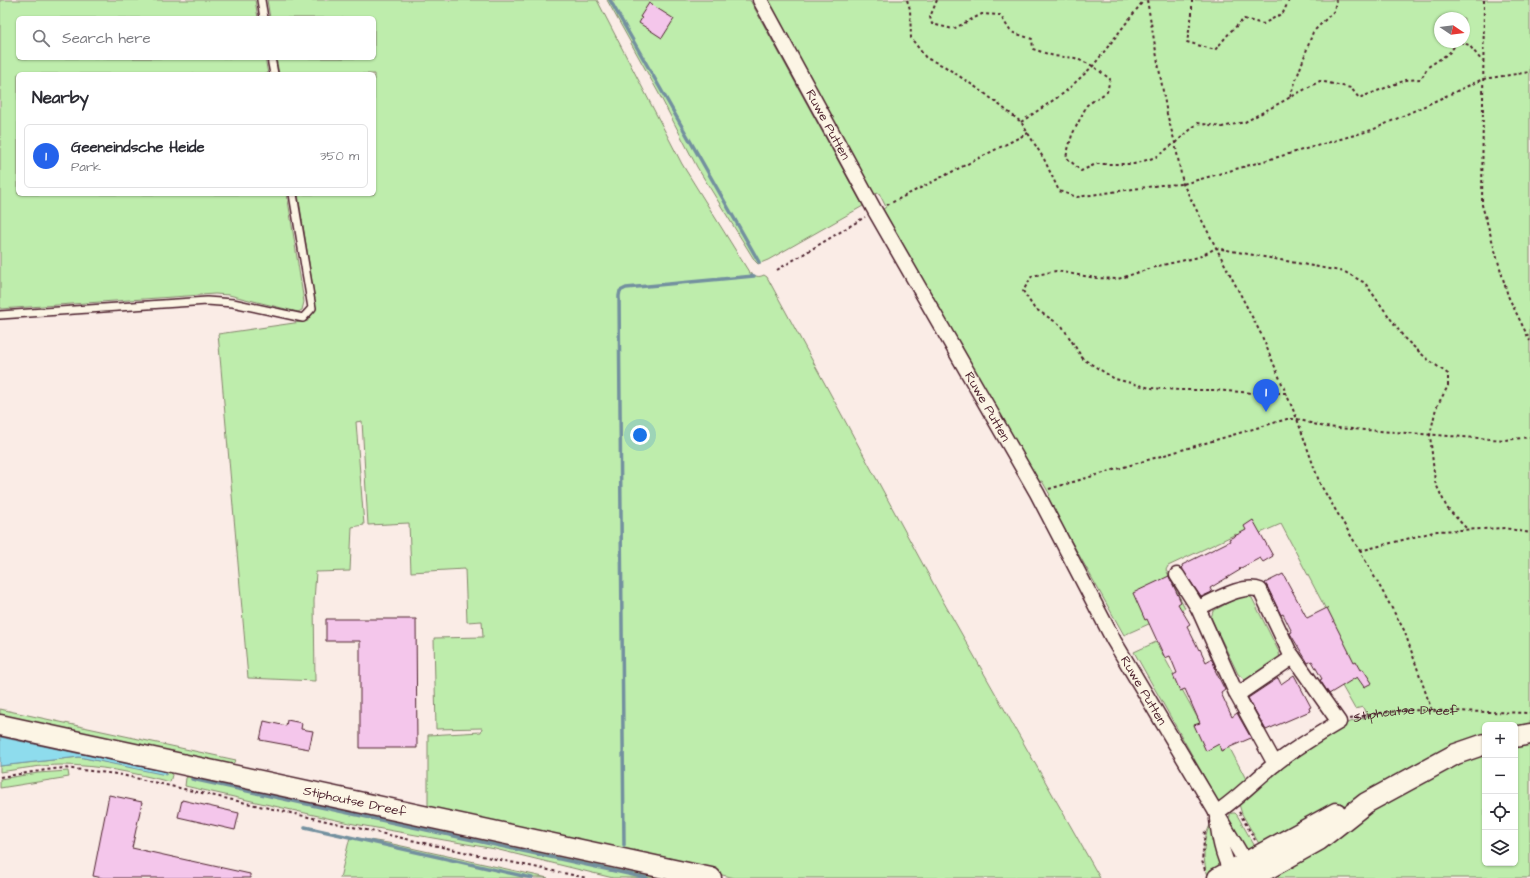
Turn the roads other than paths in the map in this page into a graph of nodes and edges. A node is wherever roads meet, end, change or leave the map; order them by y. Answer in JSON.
{"nodes":[{"id":1,"x":262,"y":0,"type":"edge"},
{"id":2,"x":760,"y":0,"type":"edge"},
{"id":3,"x":264,"y":16,"type":"edge"},
{"id":4,"x":271,"y":60,"type":"edge"},
{"id":5,"x":274,"y":72,"type":"edge"},
{"id":6,"x":293,"y":196,"type":"edge"},
{"id":7,"x":0,"y":315,"type":"edge"},
{"id":8,"x":1177,"y":575,"type":"dead end"},
{"id":9,"x":1198,"y":608,"type":"junction"},
{"id":10,"x":1293,"y":657,"type":"junction"},
{"id":11,"x":1237,"y":695,"type":"junction"},
{"id":12,"x":0,"y":725,"type":"edge"},
{"id":13,"x":1530,"y":734,"type":"edge"},
{"id":14,"x":1518,"y":736,"type":"edge"},
{"id":15,"x":1482,"y":745,"type":"edge"},
{"id":16,"x":1275,"y":764,"type":"junction"},
{"id":17,"x":1216,"y":813,"type":"junction"},
{"id":18,"x":1237,"y":874,"type":"edge"},
{"id":19,"x":711,"y":878,"type":"edge"}],
"edges":[{"from":1,"to":3,"type":"lane"},
{"from":2,"to":17,"type":"street","name":"Ruwe Putten"},
{"from":4,"to":5,"type":"lane"},
{"from":6,"to":7,"type":"lane"},
{"from":8,"to":9,"type":"street"},
{"from":9,"to":10,"type":"street"},
{"from":9,"to":11,"type":"street"},
{"from":10,"to":11,"type":"street"},
{"from":10,"to":16,"type":"street","name":"Stiphoutse Dreef"},
{"from":11,"to":16,"type":"street"},
{"from":12,"to":19,"type":"main road","name":"Stiphoutse Dreef"},
{"from":13,"to":14,"type":"main road"},
{"from":15,"to":18,"type":"main road"},
{"from":16,"to":17,"type":"street","name":"Stiphoutse Dreef"},
{"from":17,"to":18,"type":"street","name":"Ruwe Putten"}]}
